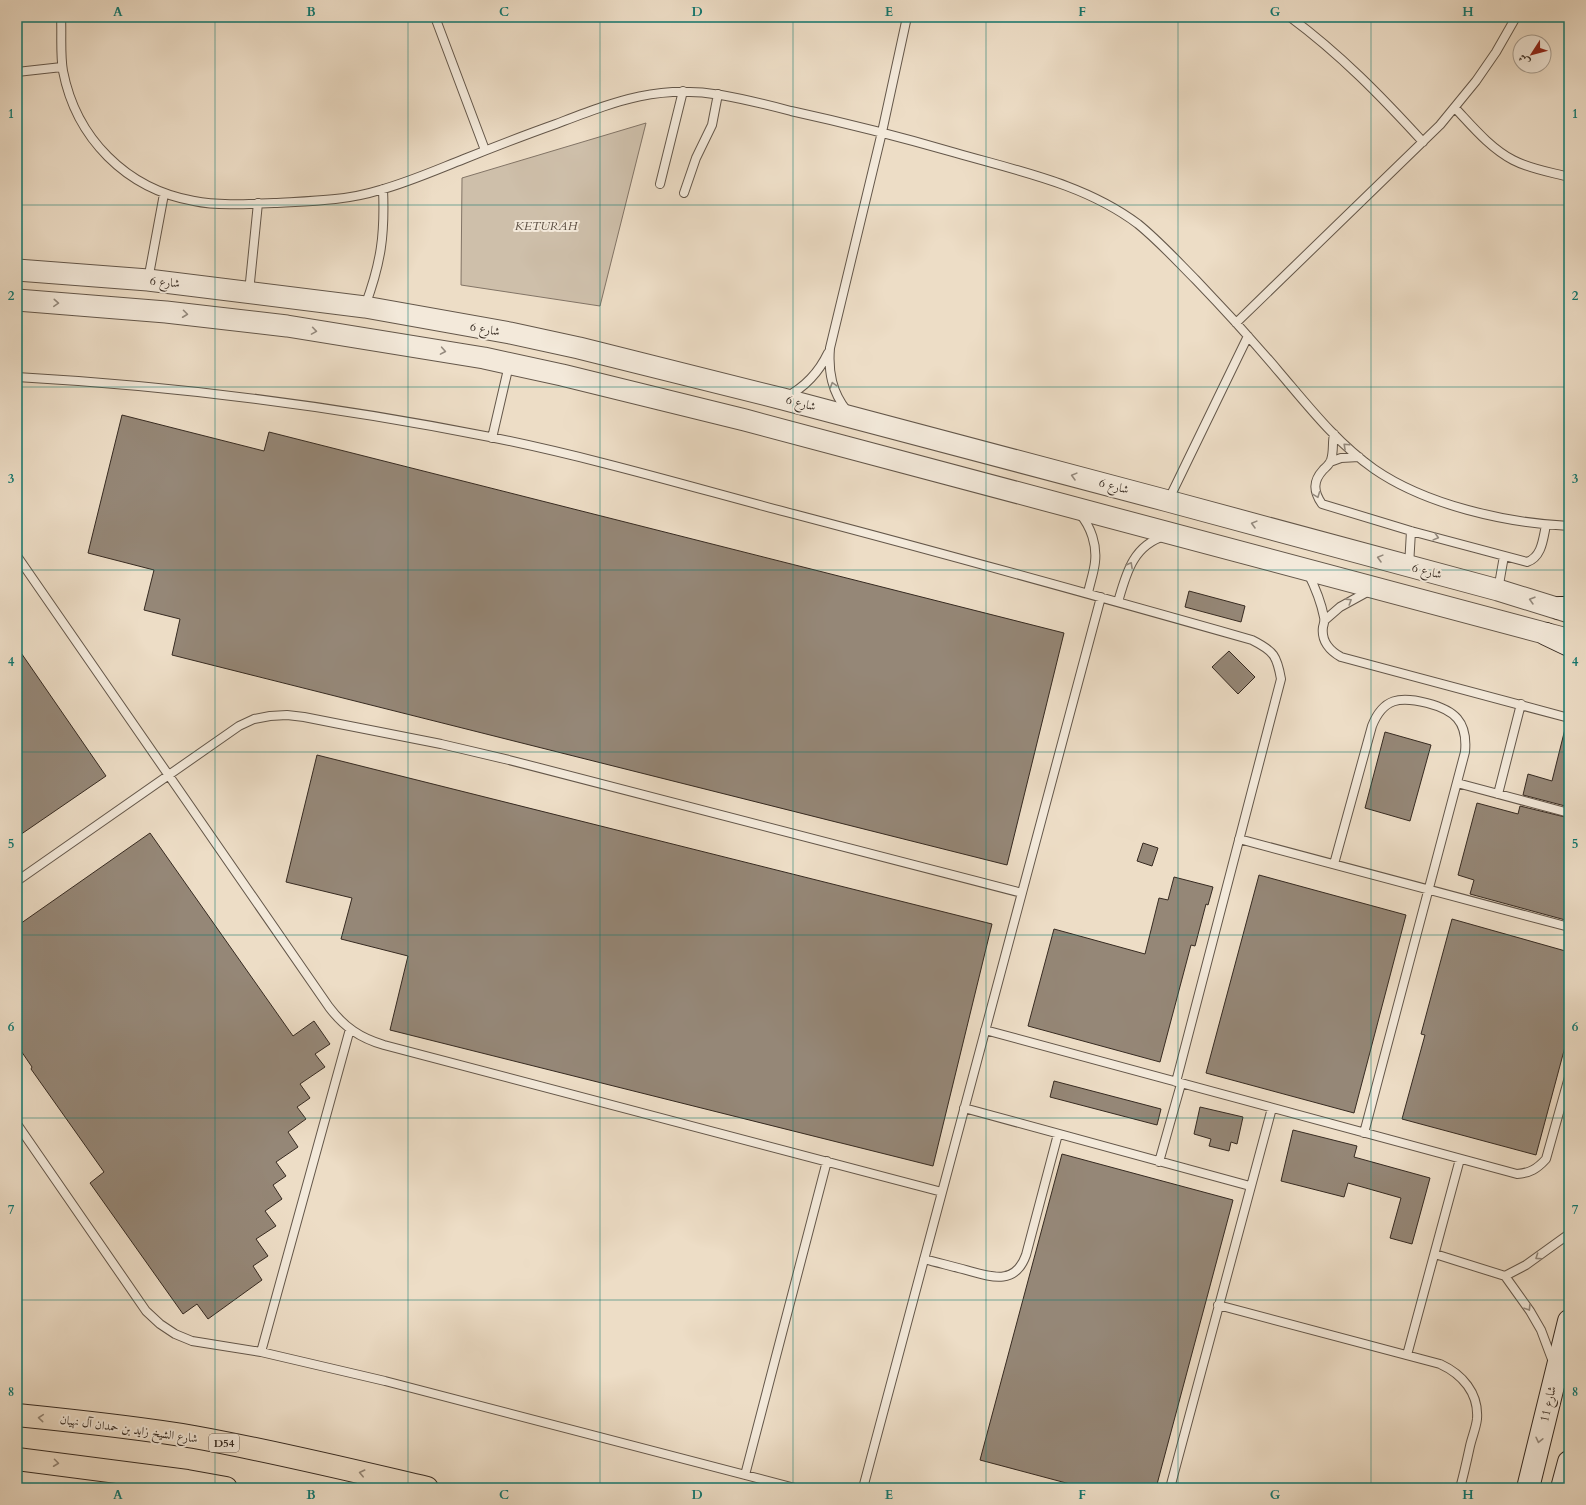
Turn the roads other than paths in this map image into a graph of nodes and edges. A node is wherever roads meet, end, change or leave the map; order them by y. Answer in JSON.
{"nodes":[{"id":1,"x":61,"y":17,"type":"edge"},
{"id":2,"x":434,"y":17,"type":"edge"},
{"id":3,"x":908,"y":17,"type":"edge"},
{"id":4,"x":1290,"y":17,"type":"edge"},
{"id":5,"x":1516,"y":17,"type":"edge"},
{"id":6,"x":62,"y":67,"type":"junction"},
{"id":7,"x":17,"y":72,"type":"edge"},
{"id":8,"x":683,"y":91,"type":"junction"},
{"id":9,"x":718,"y":94,"type":"junction"},
{"id":10,"x":1455,"y":108,"type":"junction"},
{"id":11,"x":882,"y":132,"type":"junction"},
{"id":12,"x":1423,"y":142,"type":"junction"},
{"id":13,"x":485,"y":150,"type":"junction"},
{"id":14,"x":1569,"y":177,"type":"edge"},
{"id":15,"x":660,"y":184,"type":"dead end"},
{"id":16,"x":383,"y":189,"type":"junction"},
{"id":17,"x":684,"y":193,"type":"dead end"},
{"id":18,"x":164,"y":194,"type":"junction"},
{"id":19,"x":258,"y":204,"type":"junction"},
{"id":20,"x":17,"y":270,"type":"edge"},
{"id":21,"x":148,"y":280,"type":"junction"},
{"id":22,"x":249,"y":292,"type":"junction"},
{"id":23,"x":17,"y":300,"type":"edge"},
{"id":24,"x":365,"y":307,"type":"junction"},
{"id":25,"x":1236,"y":323,"type":"junction"},
{"id":26,"x":1248,"y":336,"type":"junction"},
{"id":27,"x":830,"y":348,"type":"junction"},
{"id":28,"x":510,"y":364,"type":"junction"},
{"id":29,"x":17,"y":377,"type":"edge"},
{"id":30,"x":783,"y":399,"type":"junction"},
{"id":31,"x":851,"y":416,"type":"junction"},
{"id":32,"x":1334,"y":434,"type":"junction"},
{"id":33,"x":492,"y":438,"type":"junction"},
{"id":34,"x":1359,"y":457,"type":"junction"},
{"id":35,"x":1330,"y":462,"type":"junction"},
{"id":36,"x":1168,"y":501,"type":"junction"},
{"id":37,"x":1075,"y":507,"type":"junction"},
{"id":38,"x":1546,"y":525,"type":"junction"},
{"id":39,"x":1569,"y":526,"type":"edge"},
{"id":40,"x":1411,"y":531,"type":"junction"},
{"id":41,"x":1172,"y":534,"type":"junction"},
{"id":42,"x":17,"y":556,"type":"edge"},
{"id":43,"x":1504,"y":556,"type":"junction"},
{"id":44,"x":1409,"y":566,"type":"junction"},
{"id":45,"x":1307,"y":570,"type":"junction"},
{"id":46,"x":1375,"y":588,"type":"junction"},
{"id":47,"x":1498,"y":590,"type":"junction"},
{"id":48,"x":1088,"y":593,"type":"junction"},
{"id":49,"x":1101,"y":597,"type":"junction"},
{"id":50,"x":1118,"y":602,"type":"junction"},
{"id":51,"x":1566,"y":609,"type":"edge"},
{"id":52,"x":1325,"y":620,"type":"junction"},
{"id":53,"x":1546,"y":634,"type":"junction"},
{"id":54,"x":1569,"y":640,"type":"edge"},
{"id":55,"x":1569,"y":645,"type":"edge"},
{"id":56,"x":1521,"y":704,"type":"junction"},
{"id":57,"x":1569,"y":718,"type":"edge"},
{"id":58,"x":168,"y":775,"type":"junction"},
{"id":59,"x":1457,"y":784,"type":"junction"},
{"id":60,"x":1498,"y":794,"type":"junction"},
{"id":61,"x":1569,"y":813,"type":"edge"},
{"id":62,"x":1239,"y":839,"type":"junction"},
{"id":63,"x":1334,"y":864,"type":"junction"},
{"id":64,"x":17,"y":881,"type":"edge"},
{"id":65,"x":1429,"y":890,"type":"junction"},
{"id":66,"x":1022,"y":893,"type":"junction"},
{"id":67,"x":1569,"y":927,"type":"edge"},
{"id":68,"x":350,"y":1029,"type":"junction"},
{"id":69,"x":985,"y":1030,"type":"junction"},
{"id":70,"x":1569,"y":1077,"type":"edge"},
{"id":71,"x":1178,"y":1083,"type":"junction"},
{"id":72,"x":964,"y":1108,"type":"junction"},
{"id":73,"x":1272,"y":1108,"type":"junction"},
{"id":74,"x":17,"y":1124,"type":"edge"},
{"id":75,"x":1364,"y":1133,"type":"junction"},
{"id":76,"x":1058,"y":1134,"type":"junction"},
{"id":77,"x":1460,"y":1159,"type":"junction"},
{"id":78,"x":827,"y":1161,"type":"junction"},
{"id":79,"x":1159,"y":1162,"type":"junction"},
{"id":80,"x":1250,"y":1186,"type":"junction"},
{"id":81,"x":942,"y":1192,"type":"junction"},
{"id":82,"x":1569,"y":1234,"type":"edge"},
{"id":83,"x":1435,"y":1254,"type":"junction"},
{"id":84,"x":924,"y":1259,"type":"junction"},
{"id":85,"x":1505,"y":1276,"type":"junction"},
{"id":86,"x":1218,"y":1304,"type":"junction"},
{"id":87,"x":1569,"y":1321,"type":"edge"},
{"id":88,"x":261,"y":1352,"type":"junction"},
{"id":89,"x":1407,"y":1355,"type":"junction"},
{"id":90,"x":1556,"y":1372,"type":"junction"},
{"id":91,"x":17,"y":1415,"type":"edge"},
{"id":92,"x":17,"y":1459,"type":"edge"},
{"id":93,"x":1569,"y":1462,"type":"edge"},
{"id":94,"x":745,"y":1475,"type":"junction"},
{"id":95,"x":226,"y":1488,"type":"edge"},
{"id":96,"x":427,"y":1488,"type":"edge"},
{"id":97,"x":796,"y":1488,"type":"edge"},
{"id":98,"x":863,"y":1488,"type":"edge"},
{"id":99,"x":1170,"y":1488,"type":"edge"},
{"id":100,"x":1460,"y":1488,"type":"edge"},
{"id":101,"x":1528,"y":1488,"type":"edge"},
{"id":102,"x":1562,"y":1488,"type":"edge"}],
"edges":[{"from":1,"to":6,"type":"lane"},
{"from":2,"to":13,"type":"lane"},
{"from":3,"to":11,"type":"lane"},
{"from":4,"to":12,"type":"lane"},
{"from":5,"to":10,"type":"lane"},
{"from":6,"to":7,"type":"lane"},
{"from":6,"to":18,"type":"lane"},
{"from":8,"to":9,"type":"lane"},
{"from":8,"to":13,"type":"lane"},
{"from":8,"to":15,"type":"lane"},
{"from":9,"to":11,"type":"lane"},
{"from":9,"to":17,"type":"lane"},
{"from":10,"to":12,"type":"lane"},
{"from":10,"to":14,"type":"lane"},
{"from":11,"to":25,"type":"lane"},
{"from":11,"to":27,"type":"lane"},
{"from":12,"to":25,"type":"lane"},
{"from":13,"to":16,"type":"lane"},
{"from":16,"to":19,"type":"lane"},
{"from":16,"to":24,"type":"lane"},
{"from":18,"to":19,"type":"lane"},
{"from":18,"to":21,"type":"lane"},
{"from":19,"to":22,"type":"lane"},
{"from":20,"to":21,"type":"street","name":"شارع 6"},
{"from":21,"to":22,"type":"street","name":"شارع 6"},
{"from":22,"to":24,"type":"street","name":"شارع 6"},
{"from":23,"to":28,"type":"street","one_way":true},
{"from":24,"to":30,"type":"street","name":"شارع 6"},
{"from":25,"to":26,"type":"lane"},
{"from":26,"to":32,"type":"lane"},
{"from":26,"to":36,"type":"lane"},
{"from":27,"to":30,"type":"lane"},
{"from":31,"to":27,"type":"lane","one_way":true},
{"from":28,"to":33,"type":"lane"},
{"from":28,"to":37,"type":"street"},
{"from":29,"to":33,"type":"lane"},
{"from":30,"to":31,"type":"street","name":"شارع 6"},
{"from":36,"to":31,"type":"street","name":"شارع 6","one_way":true},
{"from":34,"to":32,"type":"lane","one_way":true},
{"from":32,"to":35,"type":"lane"},
{"from":33,"to":48,"type":"lane"},
{"from":34,"to":35,"type":"lane"},
{"from":34,"to":38,"type":"lane"},
{"from":35,"to":40,"type":"lane","one_way":true},
{"from":44,"to":36,"type":"street","name":"شارع 6","one_way":true},
{"from":37,"to":41,"type":"street"},
{"from":37,"to":48,"type":"lane"},
{"from":38,"to":39,"type":"lane"},
{"from":38,"to":43,"type":"lane"},
{"from":40,"to":43,"type":"lane","one_way":true},
{"from":40,"to":44,"type":"lane"},
{"from":41,"to":45,"type":"street"},
{"from":50,"to":41,"type":"lane","one_way":true},
{"from":42,"to":58,"type":"lane"},
{"from":43,"to":47,"type":"lane"},
{"from":44,"to":47,"type":"street","name":"شارع 6"},
{"from":45,"to":46,"type":"street"},
{"from":45,"to":52,"type":"lane"},
{"from":52,"to":46,"type":"lane","one_way":true},
{"from":46,"to":53,"type":"street"},
{"from":51,"to":47,"type":"street","name":"شارع 6","one_way":true},
{"from":48,"to":49,"type":"lane"},
{"from":49,"to":50,"type":"lane"},
{"from":49,"to":66,"type":"lane"},
{"from":50,"to":62,"type":"lane"},
{"from":52,"to":56,"type":"lane"},
{"from":53,"to":54,"type":"street"},
{"from":53,"to":55,"type":"main road"},
{"from":56,"to":57,"type":"lane"},
{"from":56,"to":60,"type":"lane"},
{"from":58,"to":64,"type":"lane"},
{"from":58,"to":66,"type":"lane"},
{"from":58,"to":68,"type":"lane"},
{"from":59,"to":60,"type":"lane"},
{"from":59,"to":63,"type":"lane"},
{"from":59,"to":65,"type":"lane"},
{"from":60,"to":61,"type":"lane"},
{"from":62,"to":63,"type":"lane"},
{"from":62,"to":71,"type":"lane"},
{"from":63,"to":65,"type":"lane"},
{"from":65,"to":67,"type":"lane"},
{"from":65,"to":75,"type":"lane"},
{"from":66,"to":69,"type":"lane"},
{"from":68,"to":78,"type":"lane"},
{"from":68,"to":88,"type":"lane"},
{"from":69,"to":71,"type":"lane"},
{"from":69,"to":72,"type":"lane"},
{"from":70,"to":77,"type":"lane"},
{"from":71,"to":73,"type":"lane"},
{"from":71,"to":79,"type":"lane"},
{"from":72,"to":76,"type":"lane"},
{"from":72,"to":81,"type":"lane"},
{"from":73,"to":75,"type":"lane"},
{"from":73,"to":80,"type":"lane"},
{"from":74,"to":88,"type":"lane"},
{"from":75,"to":77,"type":"lane"},
{"from":76,"to":79,"type":"lane"},
{"from":76,"to":84,"type":"lane"},
{"from":77,"to":83,"type":"lane"},
{"from":78,"to":81,"type":"lane"},
{"from":78,"to":94,"type":"lane"},
{"from":79,"to":80,"type":"lane"},
{"from":80,"to":86,"type":"lane"},
{"from":81,"to":84,"type":"lane"},
{"from":82,"to":85,"type":"lane","one_way":true},
{"from":83,"to":85,"type":"lane"},
{"from":83,"to":89,"type":"lane"},
{"from":84,"to":98,"type":"lane"},
{"from":85,"to":90,"type":"lane","one_way":true},
{"from":86,"to":89,"type":"lane"},
{"from":86,"to":99,"type":"lane"},
{"from":87,"to":90,"type":"main road","name":"شارع 11"},
{"from":88,"to":94,"type":"lane"},
{"from":89,"to":100,"type":"lane"},
{"from":90,"to":101,"type":"main road","name":"شارع 11","one_way":true},
{"from":96,"to":91,"type":"main road","name":"شارع الشيخ زايد بن حمدان آل نهيان","number":"D54","one_way":true},
{"from":92,"to":95,"type":"main road","one_way":true},
{"from":93,"to":102,"type":"main road"},
{"from":94,"to":97,"type":"lane"}]}
